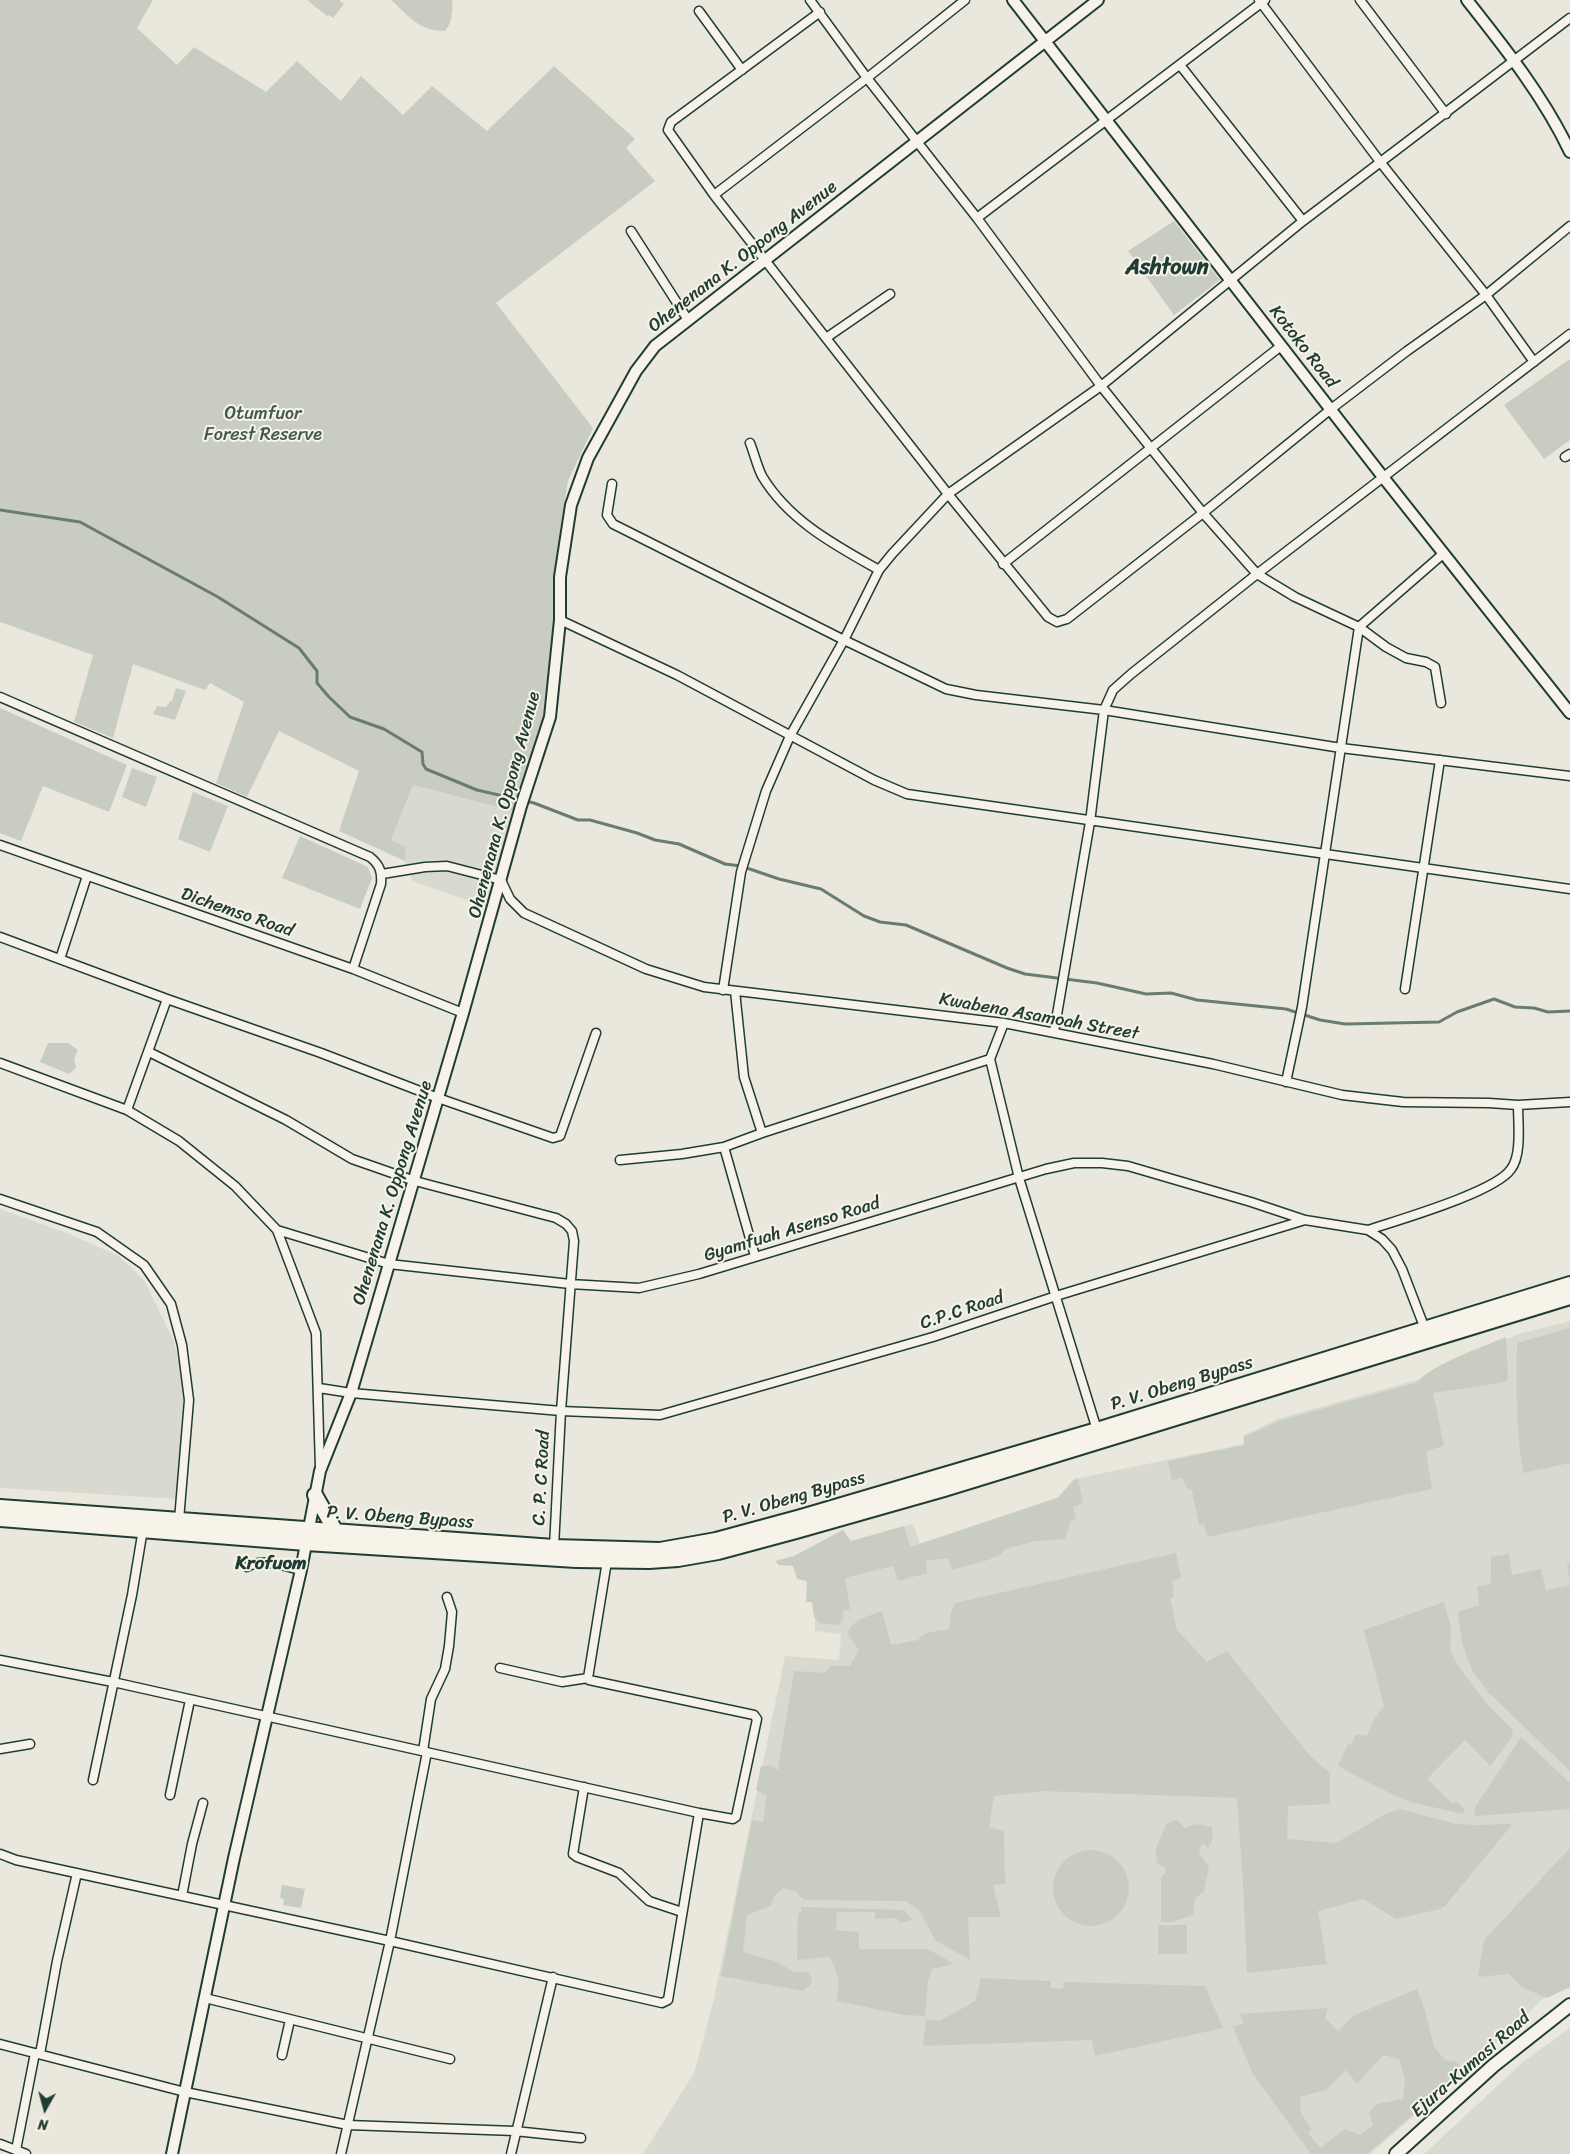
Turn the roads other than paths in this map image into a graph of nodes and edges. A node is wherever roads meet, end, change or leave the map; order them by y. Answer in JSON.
{"nodes":[{"id":1,"x":810,"y":0,"type":"edge"},
{"id":2,"x":965,"y":0,"type":"edge"},
{"id":3,"x":1013,"y":0,"type":"edge"},
{"id":4,"x":1098,"y":0,"type":"edge"},
{"id":5,"x":1360,"y":0,"type":"edge"},
{"id":6,"x":1468,"y":0,"type":"edge"},
{"id":7,"x":1262,"y":1,"type":"edge"},
{"id":8,"x":699,"y":11,"type":"dead end"},
{"id":9,"x":820,"y":12,"type":"junction"},
{"id":10,"x":1570,"y":18,"type":"edge"},
{"id":11,"x":1046,"y":41,"type":"junction"},
{"id":12,"x":1516,"y":61,"type":"junction"},
{"id":13,"x":1180,"y":64,"type":"junction"},
{"id":14,"x":742,"y":70,"type":"junction"},
{"id":15,"x":867,"y":78,"type":"junction"},
{"id":16,"x":1446,"y":114,"type":"junction"},
{"id":17,"x":1106,"y":121,"type":"junction"},
{"id":18,"x":917,"y":142,"type":"junction"},
{"id":19,"x":1570,"y":152,"type":"edge"},
{"id":20,"x":1381,"y":163,"type":"junction"},
{"id":21,"x":714,"y":195,"type":"junction"},
{"id":22,"x":977,"y":218,"type":"junction"},
{"id":23,"x":1303,"y":221,"type":"junction"},
{"id":24,"x":1570,"y":226,"type":"edge"},
{"id":25,"x":631,"y":231,"type":"dead end"},
{"id":26,"x":765,"y":259,"type":"junction"},
{"id":27,"x":1231,"y":279,"type":"junction"},
{"id":28,"x":890,"y":294,"type":"dead end"},
{"id":29,"x":1486,"y":295,"type":"junction"},
{"id":30,"x":688,"y":320,"type":"junction"},
{"id":31,"x":1570,"y":334,"type":"edge"},
{"id":32,"x":826,"y":338,"type":"junction"},
{"id":33,"x":1281,"y":346,"type":"junction"},
{"id":34,"x":1534,"y":362,"type":"junction"},
{"id":35,"x":1101,"y":386,"type":"junction"},
{"id":36,"x":1331,"y":409,"type":"junction"},
{"id":37,"x":750,"y":443,"type":"dead end"},
{"id":38,"x":1151,"y":448,"type":"junction"},
{"id":39,"x":1383,"y":477,"type":"junction"},
{"id":40,"x":612,"y":484,"type":"dead end"},
{"id":41,"x":948,"y":494,"type":"junction"},
{"id":42,"x":1203,"y":513,"type":"junction"},
{"id":43,"x":1444,"y":553,"type":"junction"},
{"id":44,"x":1003,"y":564,"type":"junction"},
{"id":45,"x":879,"y":570,"type":"junction"},
{"id":46,"x":1257,"y":574,"type":"junction"},
{"id":47,"x":560,"y":620,"type":"junction"},
{"id":48,"x":1359,"y":627,"type":"junction"},
{"id":49,"x":844,"y":640,"type":"junction"},
{"id":50,"x":0,"y":697,"type":"edge"},
{"id":51,"x":1441,"y":703,"type":"dead end"},
{"id":52,"x":1104,"y":710,"type":"junction"},
{"id":53,"x":1570,"y":713,"type":"edge"},
{"id":54,"x":790,"y":736,"type":"junction"},
{"id":55,"x":1341,"y":748,"type":"junction"},
{"id":56,"x":1440,"y":760,"type":"junction"},
{"id":57,"x":1570,"y":776,"type":"edge"},
{"id":58,"x":1090,"y":822,"type":"junction"},
{"id":59,"x":0,"y":845,"type":"edge"},
{"id":60,"x":1325,"y":855,"type":"junction"},
{"id":61,"x":1422,"y":867,"type":"junction"},
{"id":62,"x":382,"y":874,"type":"junction"},
{"id":63,"x":87,"y":876,"type":"junction"},
{"id":64,"x":501,"y":880,"type":"junction"},
{"id":65,"x":1570,"y":888,"type":"edge"},
{"id":66,"x":0,"y":937,"type":"edge"},
{"id":67,"x":60,"y":959,"type":"junction"},
{"id":68,"x":353,"y":969,"type":"junction"},
{"id":69,"x":1405,"y":989,"type":"dead end"},
{"id":70,"x":723,"y":990,"type":"junction"},
{"id":71,"x":735,"y":991,"type":"junction"},
{"id":72,"x":167,"y":999,"type":"junction"},
{"id":73,"x":463,"y":1014,"type":"junction"},
{"id":74,"x":1004,"y":1023,"type":"junction"},
{"id":75,"x":1054,"y":1032,"type":"junction"},
{"id":76,"x":596,"y":1033,"type":"dead end"},
{"id":77,"x":149,"y":1052,"type":"junction"},
{"id":78,"x":990,"y":1060,"type":"junction"},
{"id":79,"x":0,"y":1063,"type":"edge"},
{"id":80,"x":1286,"y":1082,"type":"junction"},
{"id":81,"x":438,"y":1098,"type":"junction"},
{"id":82,"x":1570,"y":1102,"type":"edge"},
{"id":83,"x":1518,"y":1105,"type":"junction"},
{"id":84,"x":127,"y":1110,"type":"junction"},
{"id":85,"x":762,"y":1133,"type":"junction"},
{"id":86,"x":724,"y":1147,"type":"junction"},
{"id":87,"x":620,"y":1160,"type":"dead end"},
{"id":88,"x":1019,"y":1178,"type":"junction"},
{"id":89,"x":414,"y":1181,"type":"junction"},
{"id":90,"x":0,"y":1199,"type":"edge"},
{"id":91,"x":1305,"y":1220,"type":"junction"},
{"id":92,"x":277,"y":1230,"type":"junction"},
{"id":93,"x":1368,"y":1230,"type":"junction"},
{"id":94,"x":755,"y":1256,"type":"junction"},
{"id":95,"x":389,"y":1264,"type":"junction"},
{"id":96,"x":570,"y":1284,"type":"junction"},
{"id":97,"x":1570,"y":1284,"type":"edge"},
{"id":98,"x":1056,"y":1296,"type":"junction"},
{"id":99,"x":1570,"y":1297,"type":"edge"},
{"id":100,"x":1427,"y":1335,"type":"junction"},
{"id":101,"x":319,"y":1388,"type":"junction"},
{"id":102,"x":351,"y":1393,"type":"junction"},
{"id":103,"x":561,"y":1411,"type":"junction"},
{"id":104,"x":1098,"y":1435,"type":"junction"},
{"id":105,"x":320,"y":1471,"type":"junction"},
{"id":106,"x":315,"y":1495,"type":"junction"},
{"id":107,"x":0,"y":1507,"type":"edge"},
{"id":108,"x":0,"y":1519,"type":"edge"},
{"id":109,"x":179,"y":1520,"type":"junction"},
{"id":110,"x":143,"y":1529,"type":"junction"},
{"id":111,"x":336,"y":1532,"type":"junction"},
{"id":112,"x":307,"y":1536,"type":"junction"},
{"id":113,"x":554,"y":1547,"type":"junction"},
{"id":114,"x":607,"y":1561,"type":"junction"},
{"id":115,"x":247,"y":1567,"type":"dead end"},
{"id":116,"x":301,"y":1570,"type":"junction"},
{"id":117,"x":447,"y":1597,"type":"dead end"},
{"id":118,"x":0,"y":1660,"type":"edge"},
{"id":119,"x":500,"y":1668,"type":"dead end"},
{"id":120,"x":588,"y":1678,"type":"junction"},
{"id":121,"x":113,"y":1682,"type":"junction"},
{"id":122,"x":190,"y":1700,"type":"junction"},
{"id":123,"x":267,"y":1717,"type":"junction"},
{"id":124,"x":30,"y":1744,"type":"dead end"},
{"id":125,"x":0,"y":1749,"type":"edge"},
{"id":126,"x":425,"y":1751,"type":"junction"},
{"id":127,"x":93,"y":1780,"type":"dead end"},
{"id":128,"x":584,"y":1787,"type":"junction"},
{"id":129,"x":170,"y":1795,"type":"dead end"},
{"id":130,"x":203,"y":1802,"type":"dead end"},
{"id":131,"x":699,"y":1813,"type":"junction"},
{"id":132,"x":0,"y":1854,"type":"edge"},
{"id":133,"x":77,"y":1873,"type":"junction"},
{"id":134,"x":182,"y":1896,"type":"junction"},
{"id":135,"x":224,"y":1906,"type":"junction"},
{"id":136,"x":682,"y":1912,"type":"junction"},
{"id":137,"x":390,"y":1941,"type":"junction"},
{"id":138,"x":553,"y":1977,"type":"junction"},
{"id":139,"x":205,"y":1998,"type":"junction"},
{"id":140,"x":1570,"y":2005,"type":"edge"},
{"id":141,"x":290,"y":2020,"type":"junction"},
{"id":142,"x":367,"y":2039,"type":"junction"},
{"id":143,"x":0,"y":2044,"type":"edge"},
{"id":144,"x":37,"y":2054,"type":"junction"},
{"id":145,"x":282,"y":2055,"type":"dead end"},
{"id":146,"x":450,"y":2059,"type":"dead end"},
{"id":147,"x":185,"y":2092,"type":"junction"},
{"id":148,"x":348,"y":2125,"type":"junction"},
{"id":149,"x":516,"y":2132,"type":"junction"},
{"id":150,"x":581,"y":2138,"type":"dead end"},
{"id":151,"x":0,"y":2144,"type":"edge"},
{"id":152,"x":16,"y":2150,"type":"junction"},
{"id":153,"x":26,"y":2154,"type":"edge"},
{"id":154,"x":172,"y":2154,"type":"edge"},
{"id":155,"x":341,"y":2154,"type":"edge"},
{"id":156,"x":511,"y":2154,"type":"edge"},
{"id":157,"x":1396,"y":2154,"type":"edge"}],
"edges":[{"from":1,"to":9,"type":"street"},
{"from":2,"to":15,"type":"street"},
{"from":3,"to":11,"type":"street","name":"Kotoko Road"},
{"from":4,"to":11,"type":"street","name":"Ohenenana K. Oppong Avenue"},
{"from":5,"to":16,"type":"street"},
{"from":6,"to":12,"type":"street"},
{"from":7,"to":13,"type":"street"},
{"from":7,"to":20,"type":"street"},
{"from":8,"to":14,"type":"street"},
{"from":9,"to":14,"type":"street"},
{"from":9,"to":15,"type":"street"},
{"from":10,"to":12,"type":"street"},
{"from":11,"to":17,"type":"street","name":"Kotoko Road"},
{"from":11,"to":18,"type":"street","name":"Ohenenana K. Oppong Avenue"},
{"from":12,"to":16,"type":"street"},
{"from":12,"to":19,"type":"street"},
{"from":13,"to":17,"type":"street"},
{"from":13,"to":23,"type":"street"},
{"from":14,"to":21,"type":"street"},
{"from":15,"to":18,"type":"street"},
{"from":15,"to":21,"type":"street"},
{"from":16,"to":20,"type":"street"},
{"from":17,"to":22,"type":"street"},
{"from":17,"to":27,"type":"street","name":"Kotoko Road"},
{"from":18,"to":22,"type":"street"},
{"from":18,"to":26,"type":"street","name":"Ohenenana K. Oppong Avenue"},
{"from":20,"to":23,"type":"street"},
{"from":20,"to":29,"type":"street"},
{"from":21,"to":26,"type":"street"},
{"from":22,"to":35,"type":"street"},
{"from":23,"to":27,"type":"street"},
{"from":24,"to":29,"type":"street"},
{"from":25,"to":30,"type":"street"},
{"from":26,"to":30,"type":"street","name":"Ohenenana K. Oppong Avenue"},
{"from":26,"to":32,"type":"street"},
{"from":27,"to":33,"type":"street","name":"Kotoko Road"},
{"from":27,"to":35,"type":"street"},
{"from":28,"to":32,"type":"street"},
{"from":29,"to":34,"type":"street"},
{"from":29,"to":36,"type":"street"},
{"from":30,"to":47,"type":"street","name":"Ohenenana K. Oppong Avenue"},
{"from":31,"to":34,"type":"street"},
{"from":32,"to":41,"type":"street"},
{"from":33,"to":36,"type":"street","name":"Kotoko Road"},
{"from":33,"to":38,"type":"street"},
{"from":34,"to":39,"type":"street"},
{"from":35,"to":38,"type":"street"},
{"from":35,"to":41,"type":"street"},
{"from":36,"to":39,"type":"street","name":"Kotoko Road"},
{"from":36,"to":42,"type":"street"},
{"from":37,"to":45,"type":"street"},
{"from":38,"to":42,"type":"street"},
{"from":38,"to":44,"type":"street"},
{"from":39,"to":43,"type":"street","name":"Kotoko Road"},
{"from":39,"to":46,"type":"street"},
{"from":40,"to":49,"type":"street"},
{"from":41,"to":44,"type":"street"},
{"from":41,"to":45,"type":"street"},
{"from":42,"to":44,"type":"street"},
{"from":42,"to":46,"type":"street"},
{"from":43,"to":48,"type":"street"},
{"from":43,"to":53,"type":"street","name":"Kotoko Road"},
{"from":45,"to":49,"type":"street"},
{"from":46,"to":48,"type":"street"},
{"from":46,"to":52,"type":"street"},
{"from":47,"to":54,"type":"street"},
{"from":47,"to":64,"type":"street","name":"Ohenenana K. Oppong Avenue"},
{"from":48,"to":51,"type":"street"},
{"from":48,"to":55,"type":"street"},
{"from":49,"to":52,"type":"street"},
{"from":49,"to":54,"type":"street"},
{"from":50,"to":62,"type":"street"},
{"from":52,"to":55,"type":"street"},
{"from":52,"to":58,"type":"street"},
{"from":54,"to":58,"type":"street"},
{"from":54,"to":70,"type":"street"},
{"from":55,"to":56,"type":"street"},
{"from":55,"to":60,"type":"street"},
{"from":56,"to":57,"type":"street"},
{"from":56,"to":61,"type":"street"},
{"from":58,"to":60,"type":"street"},
{"from":58,"to":75,"type":"street"},
{"from":59,"to":63,"type":"street","name":"Dichemso Road"},
{"from":60,"to":61,"type":"street"},
{"from":60,"to":80,"type":"street"},
{"from":61,"to":65,"type":"street"},
{"from":61,"to":69,"type":"street"},
{"from":62,"to":64,"type":"street"},
{"from":62,"to":68,"type":"street"},
{"from":63,"to":67,"type":"street"},
{"from":63,"to":68,"type":"street","name":"Dichemso Road"},
{"from":64,"to":70,"type":"street","name":"Kwabena Asamoah Street"},
{"from":64,"to":73,"type":"street","name":"Ohenenana K. Oppong Avenue"},
{"from":66,"to":67,"type":"street"},
{"from":67,"to":72,"type":"street"},
{"from":68,"to":73,"type":"street","name":"Dichemso Road"},
{"from":70,"to":71,"type":"street","name":"Kwabena Asamoah Street"},
{"from":71,"to":74,"type":"street","name":"Kwabena Asamoah Street"},
{"from":71,"to":85,"type":"street"},
{"from":72,"to":77,"type":"street"},
{"from":72,"to":81,"type":"street"},
{"from":73,"to":81,"type":"street","name":"Ohenenana K. Oppong Avenue"},
{"from":74,"to":75,"type":"street","name":"Kwabena Asamoah Street"},
{"from":74,"to":78,"type":"street"},
{"from":75,"to":80,"type":"street","name":"Kwabena Asamoah Street"},
{"from":76,"to":81,"type":"street"},
{"from":77,"to":84,"type":"street"},
{"from":77,"to":89,"type":"street","name":"C. P. C Road"},
{"from":78,"to":85,"type":"street"},
{"from":78,"to":88,"type":"street"},
{"from":79,"to":84,"type":"street"},
{"from":80,"to":83,"type":"street","name":"Kwabena Asamoah Street"},
{"from":81,"to":89,"type":"street","name":"Ohenenana K. Oppong Avenue"},
{"from":82,"to":83,"type":"street","name":"Kwabena Asamoah Street"},
{"from":83,"to":93,"type":"street"},
{"from":84,"to":92,"type":"street"},
{"from":85,"to":86,"type":"street"},
{"from":86,"to":87,"type":"street"},
{"from":86,"to":94,"type":"street"},
{"from":88,"to":91,"type":"street"},
{"from":88,"to":94,"type":"street","name":"Gyamfuah Asenso Road"},
{"from":88,"to":98,"type":"street"},
{"from":89,"to":95,"type":"street","name":"Ohenenana K. Oppong Avenue"},
{"from":89,"to":96,"type":"street","name":"C. P. C Road"},
{"from":90,"to":109,"type":"street"},
{"from":91,"to":93,"type":"street","name":"C.P.C Road"},
{"from":91,"to":98,"type":"street","name":"C.P.C Road"},
{"from":92,"to":95,"type":"street","name":"Gyamfuah Asenso Road"},
{"from":92,"to":101,"type":"street"},
{"from":93,"to":100,"type":"street"},
{"from":94,"to":96,"type":"street","name":"Gyamfuah Asenso Road"},
{"from":95,"to":96,"type":"street","name":"Gyamfuah Asenso Road"},
{"from":95,"to":102,"type":"street","name":"Ohenenana K. Oppong Avenue"},
{"from":96,"to":103,"type":"street","name":"C. P. C Road"},
{"from":97,"to":100,"type":"highway","name":"P. V. Obeng Bypass"},
{"from":98,"to":103,"type":"street","name":"C.P.C Road"},
{"from":98,"to":104,"type":"street"},
{"from":99,"to":100,"type":"highway","name":"P. V. Obeng Bypass"},
{"from":100,"to":104,"type":"highway","name":"P. V. Obeng Bypass"},
{"from":101,"to":102,"type":"street","name":"C.P.C Road"},
{"from":101,"to":105,"type":"street"},
{"from":102,"to":103,"type":"street","name":"C.P.C Road"},
{"from":102,"to":105,"type":"street","name":"Ohenenana K. Oppong Avenue"},
{"from":103,"to":113,"type":"street","name":"C. P. C Road"},
{"from":104,"to":113,"type":"highway","name":"P. V. Obeng Bypass"},
{"from":104,"to":114,"type":"highway","name":"P. V. Obeng Bypass"},
{"from":105,"to":106,"type":"street","name":"Ohenenana K. Oppong Avenue"},
{"from":106,"to":111,"type":"highway"},
{"from":106,"to":112,"type":"street","name":"Ohenenana K. Oppong Avenue"},
{"from":107,"to":109,"type":"highway","name":"P. V. Obeng Bypass"},
{"from":108,"to":110,"type":"highway","name":"P. V. Obeng Bypass"},
{"from":109,"to":112,"type":"highway","name":"P. V. Obeng Bypass"},
{"from":110,"to":112,"type":"highway","name":"P. V. Obeng Bypass"},
{"from":110,"to":121,"type":"street"},
{"from":111,"to":112,"type":"highway","name":"P. V. Obeng Bypass"},
{"from":111,"to":113,"type":"highway","name":"P. V. Obeng Bypass"},
{"from":112,"to":114,"type":"highway","name":"P. V. Obeng Bypass"},
{"from":112,"to":116,"type":"street","name":"Ohenenana K. Oppong Avenue"},
{"from":114,"to":120,"type":"street"},
{"from":115,"to":116,"type":"street"},
{"from":116,"to":123,"type":"street","name":"Ohenenana K. Oppong Avenue"},
{"from":117,"to":126,"type":"street"},
{"from":118,"to":121,"type":"street"},
{"from":119,"to":120,"type":"street"},
{"from":120,"to":131,"type":"street"},
{"from":121,"to":122,"type":"street"},
{"from":121,"to":127,"type":"street"},
{"from":122,"to":123,"type":"street"},
{"from":122,"to":129,"type":"street"},
{"from":123,"to":126,"type":"street"},
{"from":123,"to":135,"type":"street","name":"Ohenenana K. Oppong Avenue"},
{"from":124,"to":125,"type":"street"},
{"from":126,"to":128,"type":"street"},
{"from":126,"to":137,"type":"street"},
{"from":128,"to":131,"type":"street"},
{"from":128,"to":136,"type":"street"},
{"from":130,"to":134,"type":"street"},
{"from":131,"to":136,"type":"street"},
{"from":132,"to":133,"type":"street"},
{"from":133,"to":134,"type":"street"},
{"from":133,"to":144,"type":"street"},
{"from":134,"to":135,"type":"street"},
{"from":135,"to":137,"type":"street"},
{"from":135,"to":139,"type":"street","name":"Ohenenana K. Oppong Avenue"},
{"from":136,"to":138,"type":"street"},
{"from":137,"to":138,"type":"street"},
{"from":137,"to":142,"type":"street"},
{"from":138,"to":149,"type":"street"},
{"from":139,"to":141,"type":"street"},
{"from":139,"to":147,"type":"street","name":"Ohenenana K. Oppong Avenue"},
{"from":140,"to":157,"type":"main road","name":"Ejura-Kumasi Road"},
{"from":141,"to":142,"type":"street"},
{"from":141,"to":145,"type":"street"},
{"from":142,"to":146,"type":"street"},
{"from":142,"to":148,"type":"street"},
{"from":143,"to":144,"type":"street"},
{"from":144,"to":147,"type":"street"},
{"from":144,"to":152,"type":"street"},
{"from":147,"to":148,"type":"street"},
{"from":147,"to":154,"type":"street","name":"Ohenenana K. Oppong Avenue"},
{"from":148,"to":149,"type":"street"},
{"from":148,"to":155,"type":"street"},
{"from":149,"to":150,"type":"street"},
{"from":149,"to":156,"type":"street"},
{"from":151,"to":152,"type":"street"},
{"from":152,"to":153,"type":"street"}]}
